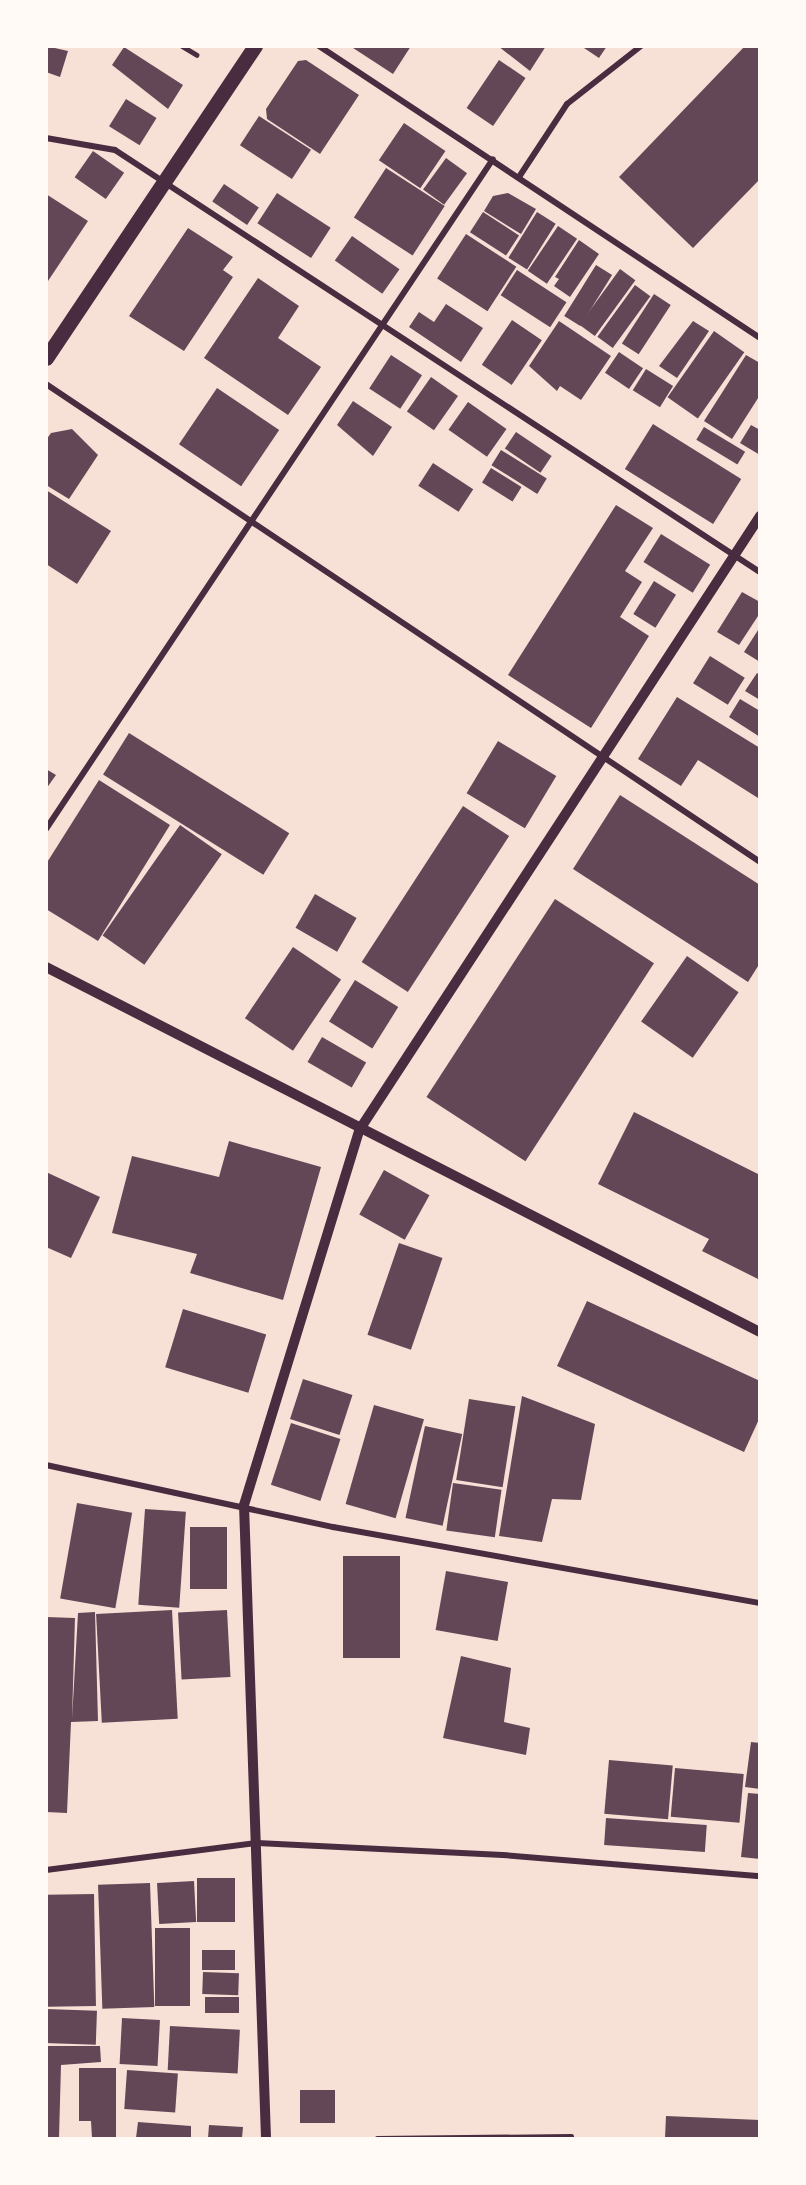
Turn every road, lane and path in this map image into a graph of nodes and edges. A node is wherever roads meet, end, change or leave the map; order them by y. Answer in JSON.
{"nodes":[{"id":1,"x":182,"y":46,"type":"edge"},
{"id":2,"x":255,"y":46,"type":"edge"},
{"id":3,"x":320,"y":46,"type":"edge"},
{"id":4,"x":641,"y":46,"type":"edge"},
{"id":5,"x":196,"y":56,"type":"dead end"},
{"id":6,"x":46,"y":138,"type":"edge"},
{"id":7,"x":494,"y":159,"type":"junction"},
{"id":8,"x":519,"y":177,"type":"junction"},
{"id":9,"x":165,"y":181,"type":"junction"},
{"id":10,"x":383,"y":322,"type":"junction"},
{"id":11,"x":759,"y":338,"type":"edge"},
{"id":12,"x":46,"y":358,"type":"edge"},
{"id":13,"x":46,"y":384,"type":"edge"},
{"id":14,"x":759,"y":516,"type":"edge"},
{"id":15,"x":250,"y":520,"type":"junction"},
{"id":16,"x":735,"y":555,"type":"junction"},
{"id":17,"x":759,"y":572,"type":"edge"},
{"id":18,"x":605,"y":759,"type":"junction"},
{"id":19,"x":46,"y":829,"type":"edge"},
{"id":20,"x":759,"y":862,"type":"edge"},
{"id":21,"x":46,"y":967,"type":"edge"},
{"id":22,"x":360,"y":1129,"type":"junction"},
{"id":23,"x":759,"y":1332,"type":"edge"},
{"id":24,"x":46,"y":1465,"type":"edge"},
{"id":25,"x":244,"y":1505,"type":"junction"},
{"id":26,"x":759,"y":1603,"type":"edge"},
{"id":27,"x":257,"y":1843,"type":"junction"},
{"id":28,"x":46,"y":1870,"type":"edge"},
{"id":29,"x":759,"y":1876,"type":"edge"},
{"id":30,"x":571,"y":2136,"type":"dead end"},
{"id":31,"x":266,"y":2139,"type":"edge"},
{"id":32,"x":376,"y":2139,"type":"edge"}],
"edges":[{"from":1,"to":5,"type":"lane"},
{"from":2,"to":9,"type":"main road"},
{"from":3,"to":7,"type":"street"},
{"from":4,"to":8,"type":"street"},
{"from":6,"to":9,"type":"street"},
{"from":7,"to":8,"type":"street"},
{"from":7,"to":10,"type":"street"},
{"from":8,"to":11,"type":"street"},
{"from":9,"to":10,"type":"street"},
{"from":9,"to":12,"type":"main road"},
{"from":10,"to":15,"type":"street"},
{"from":10,"to":16,"type":"street"},
{"from":13,"to":15,"type":"street"},
{"from":14,"to":16,"type":"street"},
{"from":15,"to":18,"type":"street"},
{"from":15,"to":19,"type":"street"},
{"from":16,"to":17,"type":"street"},
{"from":16,"to":18,"type":"street"},
{"from":18,"to":20,"type":"street"},
{"from":18,"to":22,"type":"street"},
{"from":21,"to":22,"type":"street"},
{"from":22,"to":23,"type":"street"},
{"from":22,"to":25,"type":"street"},
{"from":24,"to":25,"type":"street"},
{"from":25,"to":26,"type":"street"},
{"from":25,"to":27,"type":"street"},
{"from":27,"to":28,"type":"street"},
{"from":27,"to":29,"type":"street"},
{"from":27,"to":31,"type":"street"},
{"from":30,"to":32,"type":"lane"}]}
